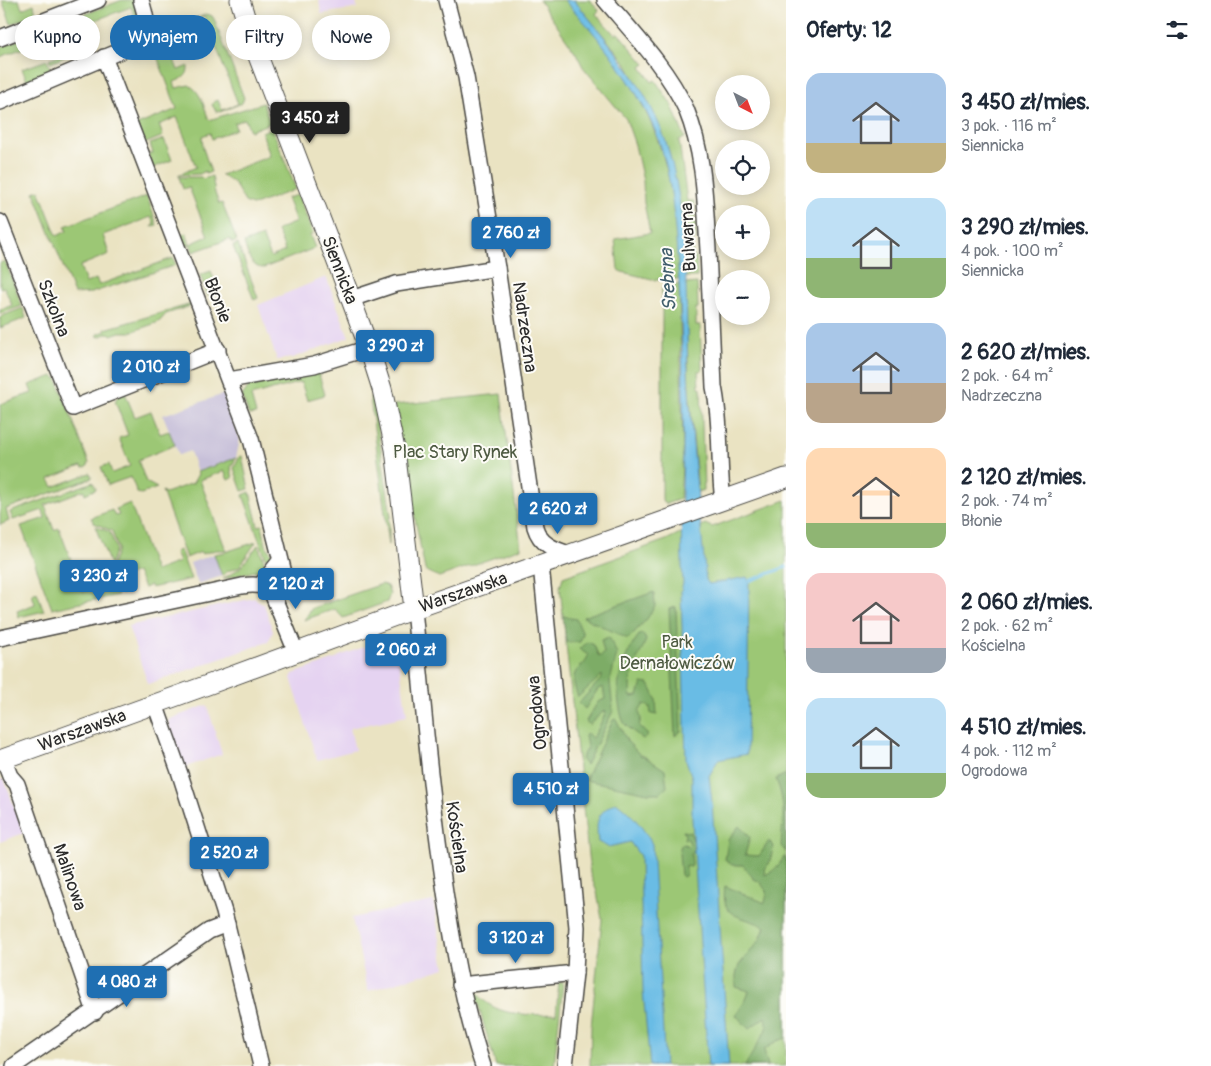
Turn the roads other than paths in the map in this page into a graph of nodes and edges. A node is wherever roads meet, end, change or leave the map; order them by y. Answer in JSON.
{"nodes":[{"id":1,"x":98,"y":0,"type":"edge"},
{"id":2,"x":141,"y":0,"type":"edge"},
{"id":3,"x":240,"y":0,"type":"edge"},
{"id":4,"x":446,"y":0,"type":"edge"},
{"id":5,"x":605,"y":0,"type":"edge"},
{"id":6,"x":0,"y":38,"type":"edge"},
{"id":7,"x":104,"y":57,"type":"junction"},
{"id":8,"x":0,"y":102,"type":"edge"},
{"id":9,"x":0,"y":222,"type":"edge"},
{"id":10,"x":498,"y":268,"type":"junction"},
{"id":11,"x":351,"y":299,"type":"junction"},
{"id":12,"x":369,"y":348,"type":"junction"},
{"id":13,"x":218,"y":350,"type":"junction"},
{"id":14,"x":229,"y":380,"type":"junction"},
{"id":15,"x":786,"y":478,"type":"edge"},
{"id":16,"x":715,"y":503,"type":"junction"},
{"id":17,"x":569,"y":554,"type":"junction"},
{"id":18,"x":541,"y":565,"type":"junction"},
{"id":19,"x":267,"y":589,"type":"junction"},
{"id":20,"x":414,"y":609,"type":"junction"},
{"id":21,"x":0,"y":638,"type":"edge"},
{"id":22,"x":296,"y":652,"type":"junction"},
{"id":23,"x":155,"y":704,"type":"junction"},
{"id":24,"x":2,"y":759,"type":"edge"},
{"id":25,"x":227,"y":924,"type":"junction"},
{"id":26,"x":575,"y":973,"type":"junction"},
{"id":27,"x":460,"y":985,"type":"junction"},
{"id":28,"x":95,"y":1012,"type":"junction"},
{"id":29,"x":14,"y":1066,"type":"edge"},
{"id":30,"x":261,"y":1066,"type":"edge"},
{"id":31,"x":484,"y":1066,"type":"edge"},
{"id":32,"x":564,"y":1066,"type":"edge"}],
"edges":[{"from":1,"to":6,"type":"street"},
{"from":2,"to":7,"type":"street"},
{"from":3,"to":11,"type":"main road","name":"Siennicka"},
{"from":4,"to":10,"type":"street","name":"Nadrzeczna"},
{"from":5,"to":16,"type":"street","name":"Bulwarna"},
{"from":7,"to":8,"type":"street"},
{"from":7,"to":13,"type":"street","name":"Błonie"},
{"from":9,"to":13,"type":"street","name":"Szkolna"},
{"from":10,"to":11,"type":"street"},
{"from":10,"to":17,"type":"street","name":"Nadrzeczna"},
{"from":11,"to":12,"type":"main road","name":"Siennicka"},
{"from":12,"to":14,"type":"street"},
{"from":12,"to":20,"type":"main road","name":"Siennicka"},
{"from":13,"to":14,"type":"street","name":"Błonie"},
{"from":14,"to":19,"type":"street","name":"Błonie"},
{"from":15,"to":16,"type":"main road","name":"Warszawska"},
{"from":16,"to":17,"type":"main road","name":"Warszawska"},
{"from":17,"to":18,"type":"main road","name":"Warszawska"},
{"from":18,"to":20,"type":"main road","name":"Warszawska"},
{"from":18,"to":26,"type":"street","name":"Ogrodowa"},
{"from":19,"to":21,"type":"street"},
{"from":19,"to":22,"type":"street"},
{"from":20,"to":22,"type":"main road","name":"Warszawska"},
{"from":20,"to":27,"type":"street","name":"Kościelna"},
{"from":22,"to":23,"type":"main road","name":"Warszawska"},
{"from":23,"to":24,"type":"main road","name":"Warszawska"},
{"from":23,"to":25,"type":"street"},
{"from":24,"to":28,"type":"street","name":"Malinowa"},
{"from":25,"to":28,"type":"street"},
{"from":25,"to":30,"type":"street"},
{"from":26,"to":27,"type":"street"},
{"from":26,"to":32,"type":"street","name":"Ogrodowa"},
{"from":27,"to":31,"type":"street","name":"Kościelna"},
{"from":28,"to":29,"type":"street"}]}
